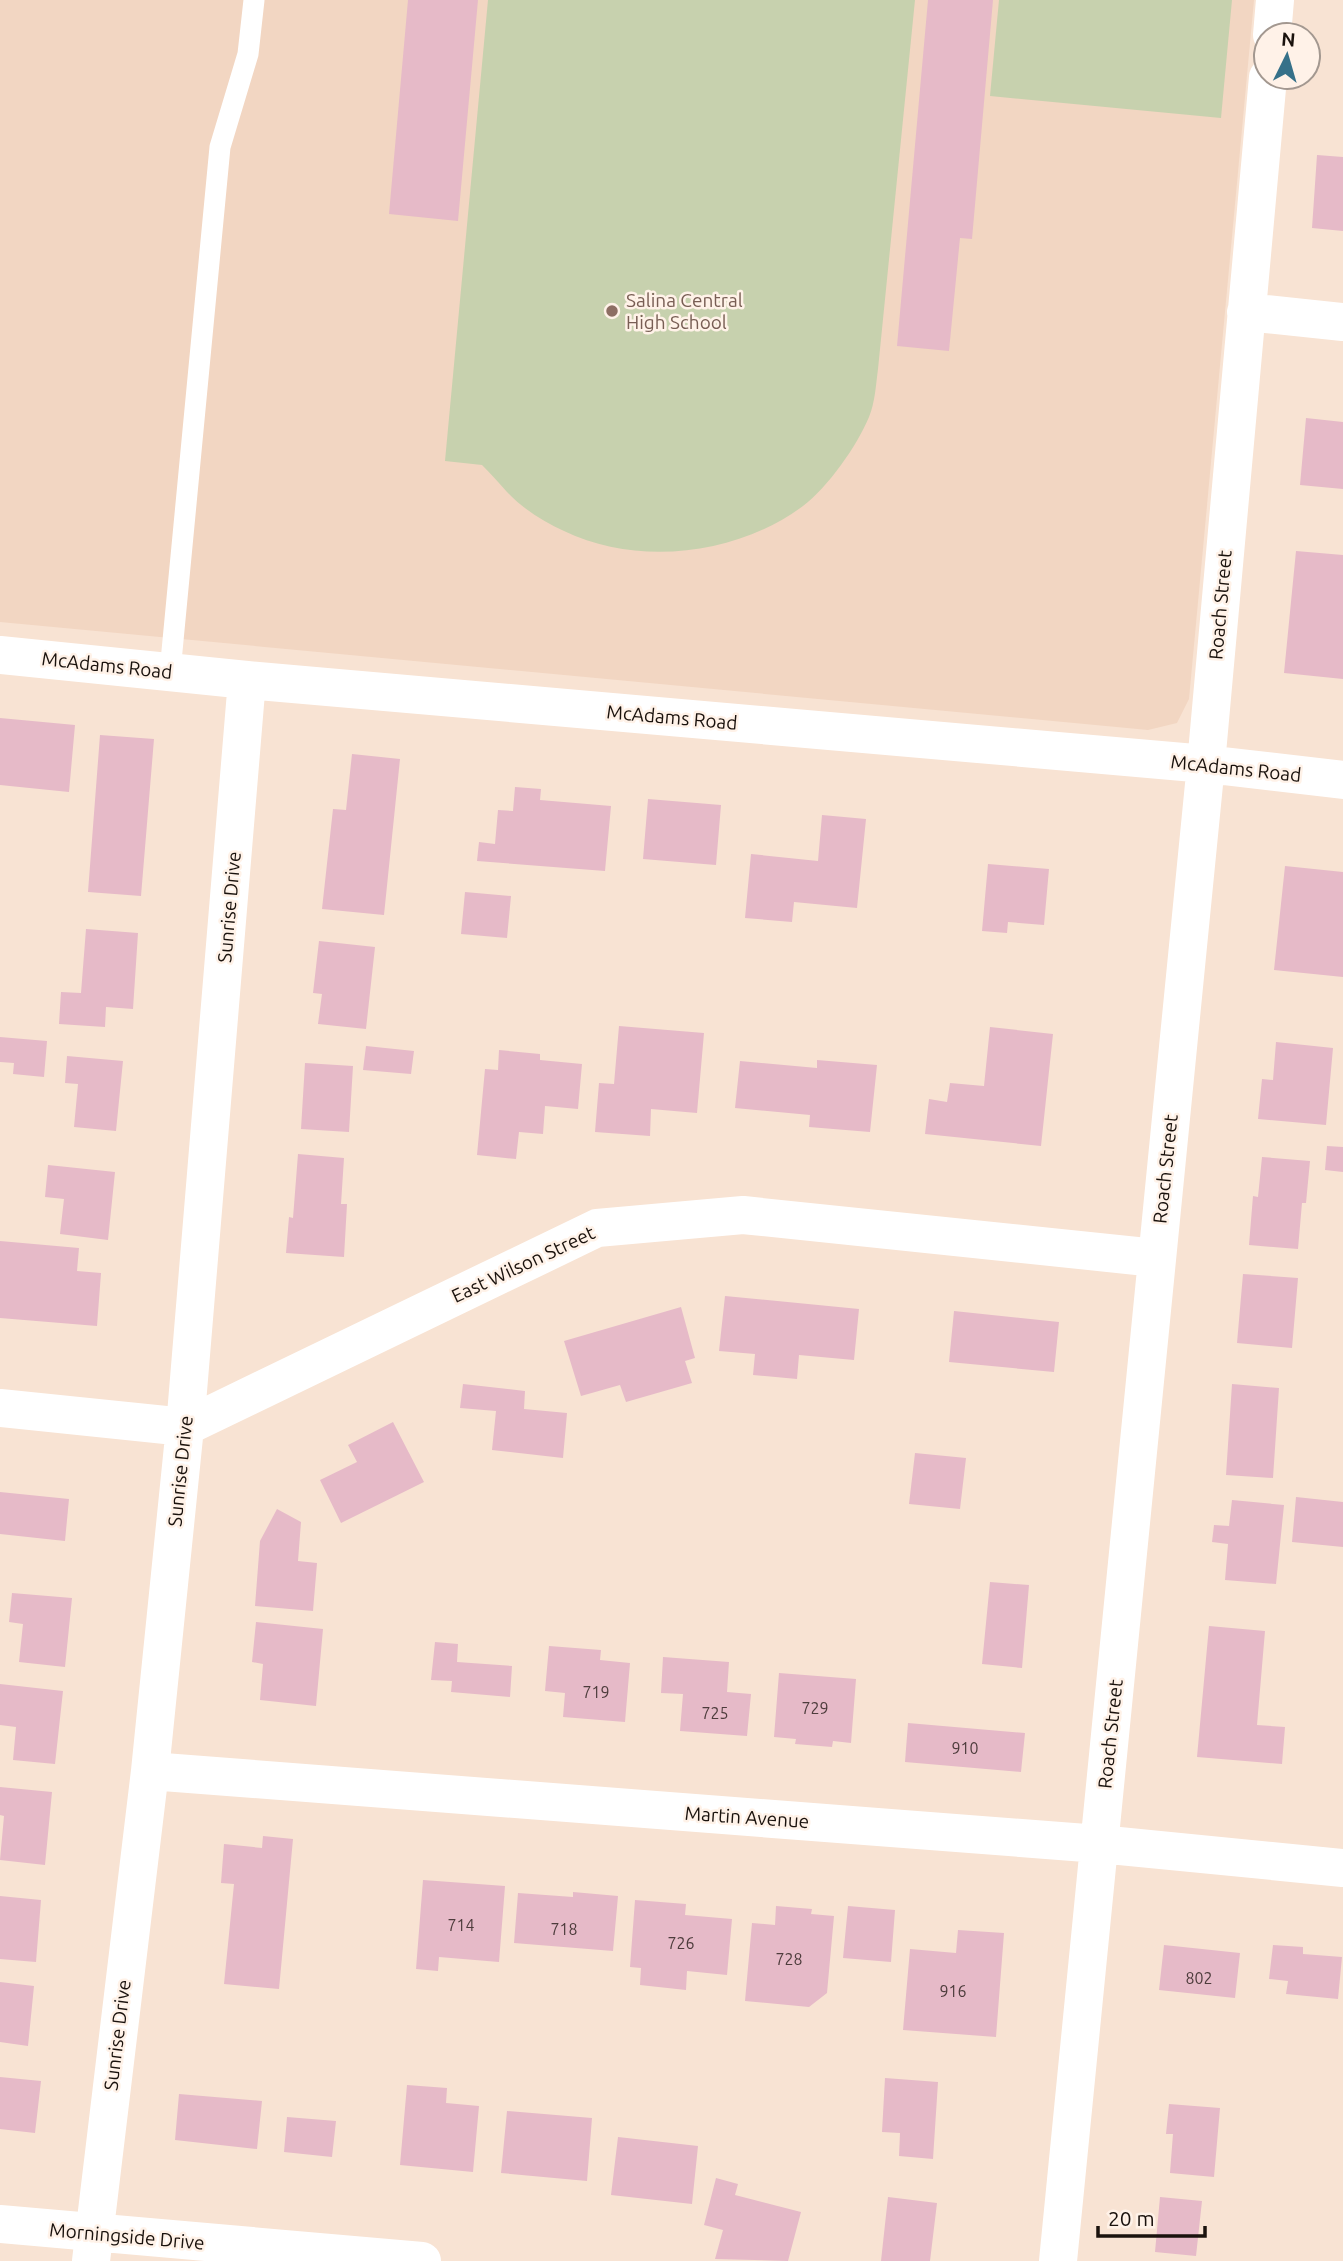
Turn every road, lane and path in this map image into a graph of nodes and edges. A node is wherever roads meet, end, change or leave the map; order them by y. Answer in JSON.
{"nodes":[{"id":1,"x":254,"y":0,"type":"edge"},
{"id":2,"x":1275,"y":0,"type":"edge"},
{"id":3,"x":1273,"y":21,"type":"edge"},
{"id":4,"x":1267,"y":91,"type":"edge"},
{"id":5,"x":1246,"y":312,"type":"junction"},
{"id":6,"x":1343,"y":322,"type":"edge"},
{"id":7,"x":0,"y":655,"type":"edge"},
{"id":8,"x":170,"y":672,"type":"junction"},
{"id":9,"x":247,"y":680,"type":"junction"},
{"id":10,"x":1206,"y":764,"type":"junction"},
{"id":11,"x":1343,"y":780,"type":"edge"},
{"id":12,"x":1156,"y":1258,"type":"junction"},
{"id":13,"x":0,"y":1408,"type":"edge"},
{"id":14,"x":185,"y":1427,"type":"junction"},
{"id":15,"x":150,"y":1771,"type":"junction"},
{"id":16,"x":1100,"y":1844,"type":"junction"},
{"id":17,"x":1343,"y":1868,"type":"edge"},
{"id":18,"x":0,"y":2224,"type":"edge"},
{"id":19,"x":92,"y":2247,"type":"edge"},
{"id":20,"x":422,"y":2261,"type":"edge"},
{"id":21,"x":1058,"y":2261,"type":"edge"}],
"edges":[{"from":1,"to":8,"type":"lane"},
{"from":2,"to":3,"type":"street"},
{"from":4,"to":5,"type":"street","name":"Roach Street"},
{"from":5,"to":6,"type":"street"},
{"from":5,"to":10,"type":"street","name":"Roach Street"},
{"from":7,"to":8,"type":"street","name":"McAdams Road"},
{"from":8,"to":9,"type":"street","name":"McAdams Road"},
{"from":9,"to":10,"type":"street","name":"McAdams Road"},
{"from":9,"to":14,"type":"street","name":"Sunrise Drive"},
{"from":10,"to":11,"type":"street","name":"McAdams Road"},
{"from":10,"to":12,"type":"street","name":"Roach Street"},
{"from":12,"to":14,"type":"street","name":"East Wilson Street"},
{"from":12,"to":16,"type":"street","name":"Roach Street"},
{"from":13,"to":14,"type":"street"},
{"from":14,"to":15,"type":"street","name":"Sunrise Drive"},
{"from":15,"to":16,"type":"street","name":"Martin Avenue"},
{"from":15,"to":19,"type":"street","name":"Sunrise Drive"},
{"from":16,"to":17,"type":"street","name":"Martin Avenue"},
{"from":16,"to":21,"type":"street","name":"Roach Street"},
{"from":18,"to":19,"type":"street","name":"Morningside Drive"},
{"from":19,"to":20,"type":"street","name":"Morningside Drive"}]}
